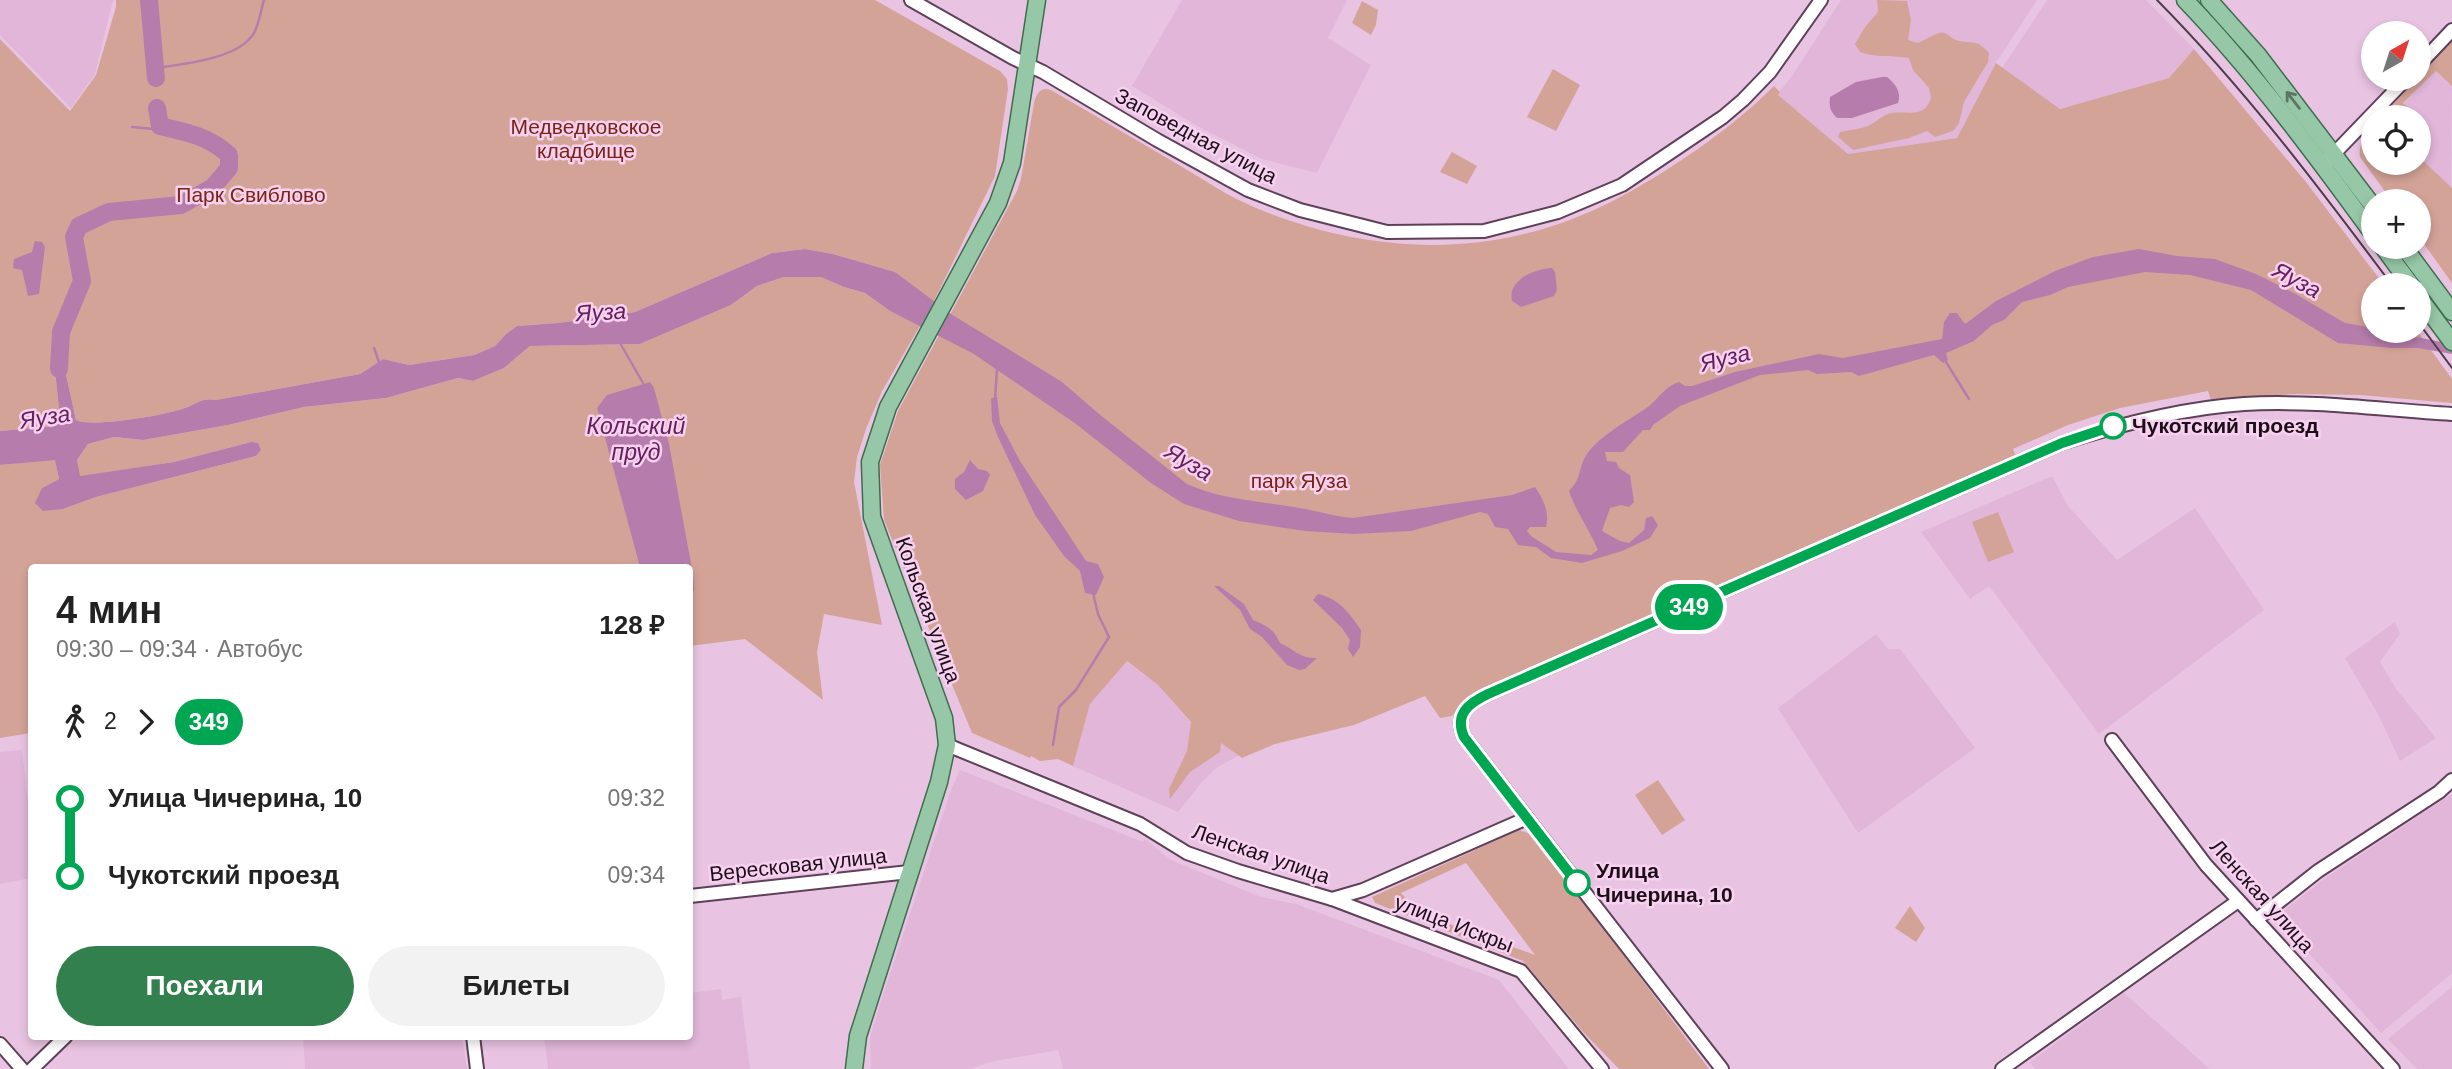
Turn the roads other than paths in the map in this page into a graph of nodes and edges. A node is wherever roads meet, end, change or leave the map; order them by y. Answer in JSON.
{"nodes":[{"id":1,"x":911,"y":0,"type":"edge"},
{"id":2,"x":1037,"y":0,"type":"edge"},
{"id":3,"x":1821,"y":0,"type":"edge"},
{"id":4,"x":2185,"y":0,"type":"edge"},
{"id":5,"x":2209,"y":0,"type":"edge"},
{"id":6,"x":2452,"y":30,"type":"edge"},
{"id":7,"x":2431,"y":52,"type":"edge"},
{"id":8,"x":1028,"y":65,"type":"junction"},
{"id":9,"x":2395,"y":91,"type":"edge"},
{"id":10,"x":2329,"y":160,"type":"junction"},
{"id":11,"x":2361,"y":193,"type":"edge"},
{"id":12,"x":2361,"y":214,"type":"edge"},
{"id":13,"x":2413,"y":259,"type":"edge"},
{"id":14,"x":2452,"y":313,"type":"edge"},
{"id":15,"x":2431,"y":314,"type":"edge"},
{"id":16,"x":2452,"y":342,"type":"edge"},
{"id":17,"x":2452,"y":414,"type":"edge"},
{"id":18,"x":2112,"y":740,"type":"dead end"},
{"id":19,"x":947,"y":745,"type":"junction"},
{"id":20,"x":2452,"y":779,"type":"edge"},
{"id":21,"x":1527,"y":818,"type":"junction"},
{"id":22,"x":909,"y":872,"type":"junction"},
{"id":23,"x":693,"y":896,"type":"edge"},
{"id":24,"x":1332,"y":899,"type":"junction"},
{"id":25,"x":2238,"y":901,"type":"junction"},
{"id":26,"x":2256,"y":920,"type":"junction"},
{"id":27,"x":62,"y":1040,"type":"edge"},
{"id":28,"x":473,"y":1040,"type":"edge"},
{"id":29,"x":0,"y":1044,"type":"edge"},
{"id":30,"x":22,"y":1069,"type":"edge"},
{"id":31,"x":32,"y":1069,"type":"edge"},
{"id":32,"x":477,"y":1069,"type":"edge"},
{"id":33,"x":854,"y":1069,"type":"edge"},
{"id":34,"x":1602,"y":1069,"type":"edge"},
{"id":35,"x":1722,"y":1069,"type":"edge"},
{"id":36,"x":2002,"y":1069,"type":"edge"},
{"id":37,"x":2393,"y":1069,"type":"edge"}],
"edges":[{"from":1,"to":8,"type":"street","name":"Заповедная улица"},
{"from":2,"to":8,"type":"main road","name":"Кольская улица"},
{"from":3,"to":8,"type":"street","name":"Заповедная улица"},
{"from":4,"to":10,"type":"main road"},
{"from":10,"to":5,"type":"main road","one_way":true},
{"from":6,"to":7,"type":"street"},
{"from":8,"to":19,"type":"main road","name":"Кольская улица"},
{"from":9,"to":10,"type":"street"},
{"from":10,"to":11,"type":"main road"},
{"from":10,"to":12,"type":"main road"},
{"from":13,"to":14,"type":"main road"},
{"from":15,"to":16,"type":"main road"},
{"from":17,"to":21,"type":"street"},
{"from":18,"to":25,"type":"street","name":"Ленская улица"},
{"from":19,"to":22,"type":"main road","name":"Кольская улица"},
{"from":19,"to":24,"type":"street","name":"Ленская улица"},
{"from":20,"to":26,"type":"street"},
{"from":21,"to":24,"type":"street","name":"Ленская улица"},
{"from":21,"to":35,"type":"street"},
{"from":22,"to":23,"type":"street","name":"Вересковая улица"},
{"from":22,"to":33,"type":"main road","name":"Кольская улица"},
{"from":24,"to":34,"type":"street","name":"улица Искры"},
{"from":25,"to":26,"type":"street","name":"Ленская улица"},
{"from":25,"to":36,"type":"street"},
{"from":26,"to":37,"type":"street","name":"Ленская улица"},
{"from":27,"to":31,"type":"street"},
{"from":28,"to":32,"type":"street"},
{"from":29,"to":30,"type":"street"}]}
